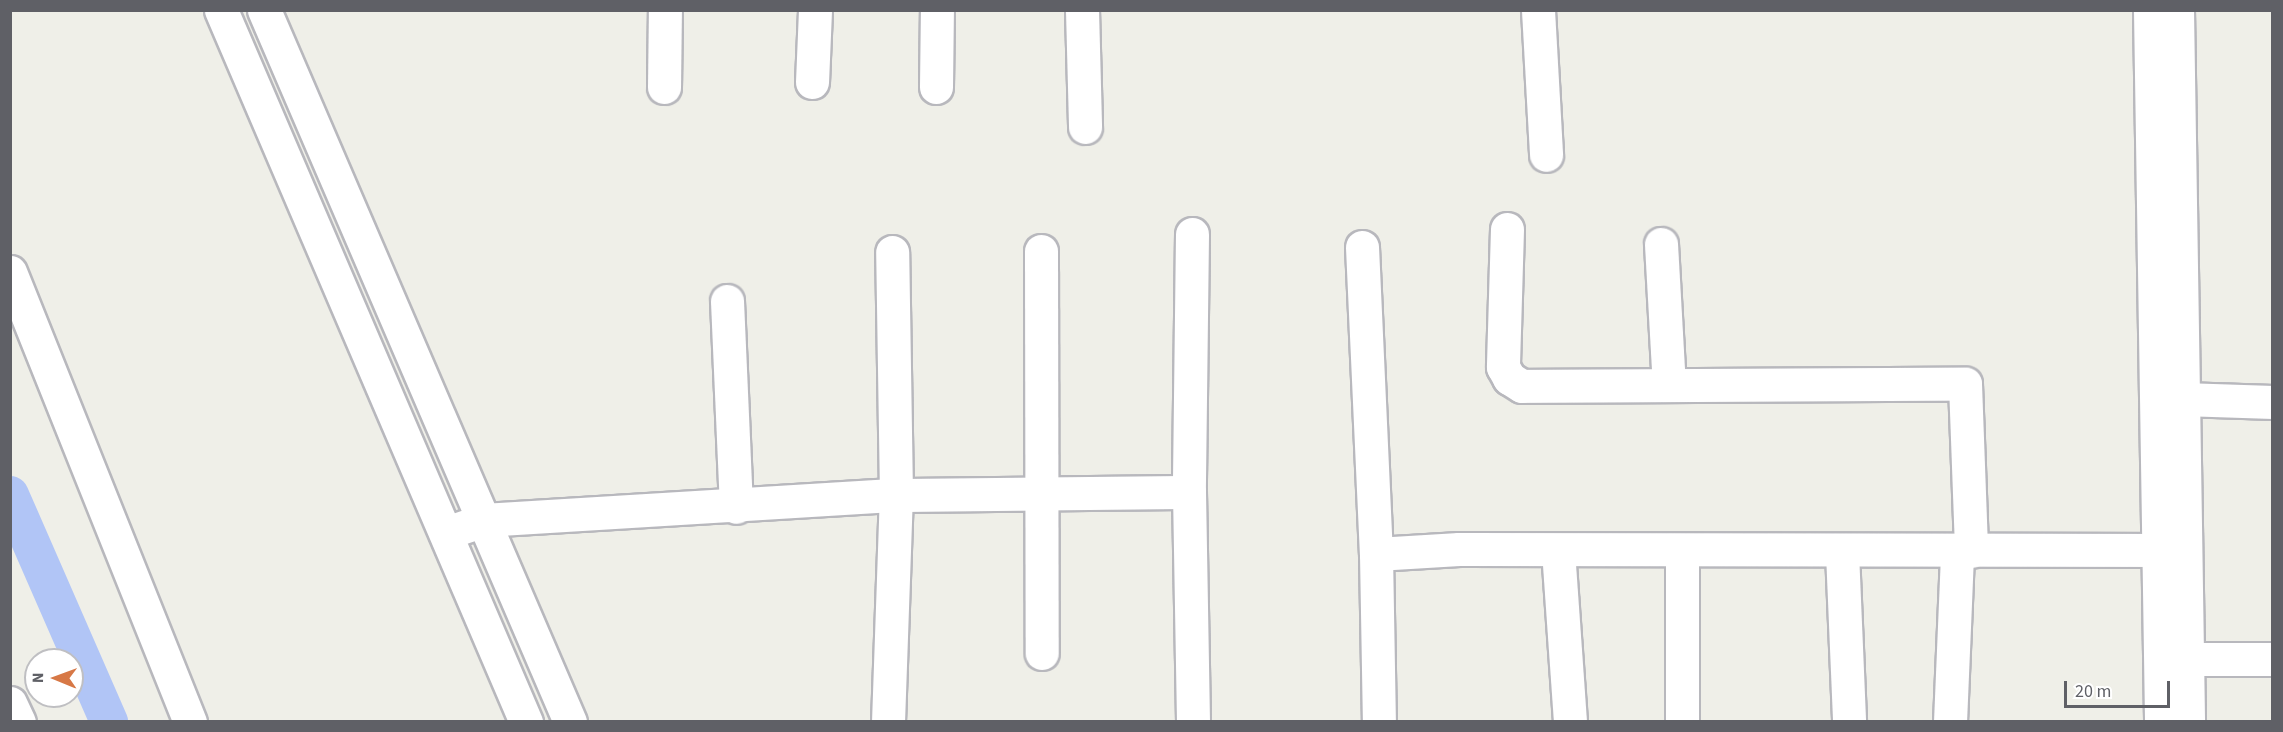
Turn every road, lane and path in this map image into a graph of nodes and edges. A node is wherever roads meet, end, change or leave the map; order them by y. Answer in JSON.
{"nodes":[{"id":1,"x":222,"y":10,"type":"edge"},
{"id":2,"x":264,"y":10,"type":"edge"},
{"id":3,"x":664,"y":10,"type":"edge"},
{"id":4,"x":814,"y":10,"type":"edge"},
{"id":5,"x":937,"y":10,"type":"edge"},
{"id":6,"x":1082,"y":10,"type":"edge"},
{"id":7,"x":1538,"y":10,"type":"edge"},
{"id":8,"x":2150,"y":10,"type":"edge"},
{"id":9,"x":2177,"y":10,"type":"edge"},
{"id":10,"x":812,"y":82,"type":"dead end"},
{"id":11,"x":664,"y":87,"type":"dead end"},
{"id":12,"x":936,"y":87,"type":"dead end"},
{"id":13,"x":1085,"y":127,"type":"dead end"},
{"id":14,"x":1546,"y":154,"type":"dead end"},
{"id":15,"x":1508,"y":229,"type":"dead end"},
{"id":16,"x":1192,"y":234,"type":"dead end"},
{"id":17,"x":1661,"y":244,"type":"dead end"},
{"id":18,"x":1362,"y":247,"type":"dead end"},
{"id":19,"x":1041,"y":251,"type":"dead end"},
{"id":20,"x":892,"y":252,"type":"dead end"},
{"id":21,"x":10,"y":272,"type":"edge"},
{"id":22,"x":727,"y":301,"type":"dead end"},
{"id":23,"x":1668,"y":385,"type":"junction"},
{"id":24,"x":2183,"y":399,"type":"junction"},
{"id":25,"x":2272,"y":402,"type":"edge"},
{"id":26,"x":1043,"y":491,"type":"junction"},
{"id":27,"x":1189,"y":492,"type":"junction"},
{"id":28,"x":896,"y":495,"type":"junction"},
{"id":29,"x":736,"y":507,"type":"junction"},
{"id":30,"x":483,"y":520,"type":"junction"},
{"id":31,"x":446,"y":533,"type":"junction"},
{"id":32,"x":1558,"y":550,"type":"junction"},
{"id":33,"x":2172,"y":550,"type":"junction"},
{"id":34,"x":1682,"y":552,"type":"junction"},
{"id":35,"x":1842,"y":552,"type":"junction"},
{"id":36,"x":1964,"y":552,"type":"junction"},
{"id":37,"x":1376,"y":554,"type":"junction"},
{"id":38,"x":1042,"y":652,"type":"dead end"},
{"id":39,"x":2187,"y":659,"type":"junction"},
{"id":40,"x":2272,"y":659,"type":"edge"},
{"id":41,"x":10,"y":703,"type":"edge"},
{"id":42,"x":19,"y":722,"type":"edge"},
{"id":43,"x":190,"y":722,"type":"edge"},
{"id":44,"x":526,"y":722,"type":"edge"},
{"id":45,"x":570,"y":722,"type":"edge"},
{"id":46,"x":888,"y":722,"type":"edge"},
{"id":47,"x":1193,"y":722,"type":"edge"},
{"id":48,"x":1379,"y":722,"type":"edge"},
{"id":49,"x":1569,"y":722,"type":"edge"},
{"id":50,"x":1682,"y":722,"type":"edge"},
{"id":51,"x":1849,"y":722,"type":"edge"},
{"id":52,"x":1950,"y":722,"type":"edge"},
{"id":53,"x":2161,"y":722,"type":"edge"},
{"id":54,"x":2188,"y":722,"type":"edge"}],
"edges":[{"from":1,"to":31,"type":"street"},
{"from":2,"to":30,"type":"street"},
{"from":3,"to":11,"type":"street"},
{"from":4,"to":10,"type":"street"},
{"from":5,"to":12,"type":"street"},
{"from":6,"to":13,"type":"street"},
{"from":7,"to":14,"type":"street"},
{"from":8,"to":33,"type":"street"},
{"from":9,"to":24,"type":"street"},
{"from":15,"to":23,"type":"street"},
{"from":16,"to":27,"type":"street"},
{"from":17,"to":23,"type":"street"},
{"from":18,"to":37,"type":"street"},
{"from":19,"to":26,"type":"street"},
{"from":20,"to":28,"type":"street"},
{"from":21,"to":43,"type":"street"},
{"from":22,"to":29,"type":"street"},
{"from":23,"to":36,"type":"street"},
{"from":24,"to":25,"type":"street"},
{"from":24,"to":33,"type":"street"},
{"from":26,"to":27,"type":"street"},
{"from":26,"to":28,"type":"street"},
{"from":26,"to":38,"type":"street"},
{"from":27,"to":47,"type":"street"},
{"from":28,"to":29,"type":"street"},
{"from":28,"to":46,"type":"street"},
{"from":29,"to":30,"type":"street"},
{"from":30,"to":31,"type":"street"},
{"from":30,"to":45,"type":"street"},
{"from":31,"to":44,"type":"street"},
{"from":32,"to":34,"type":"street"},
{"from":32,"to":37,"type":"street"},
{"from":32,"to":49,"type":"street"},
{"from":33,"to":36,"type":"street"},
{"from":33,"to":39,"type":"street"},
{"from":33,"to":53,"type":"street"},
{"from":34,"to":35,"type":"street"},
{"from":34,"to":50,"type":"street"},
{"from":35,"to":36,"type":"street"},
{"from":35,"to":51,"type":"street"},
{"from":36,"to":52,"type":"street"},
{"from":37,"to":48,"type":"street"},
{"from":39,"to":40,"type":"street"},
{"from":39,"to":54,"type":"street"},
{"from":41,"to":42,"type":"street"}]}
